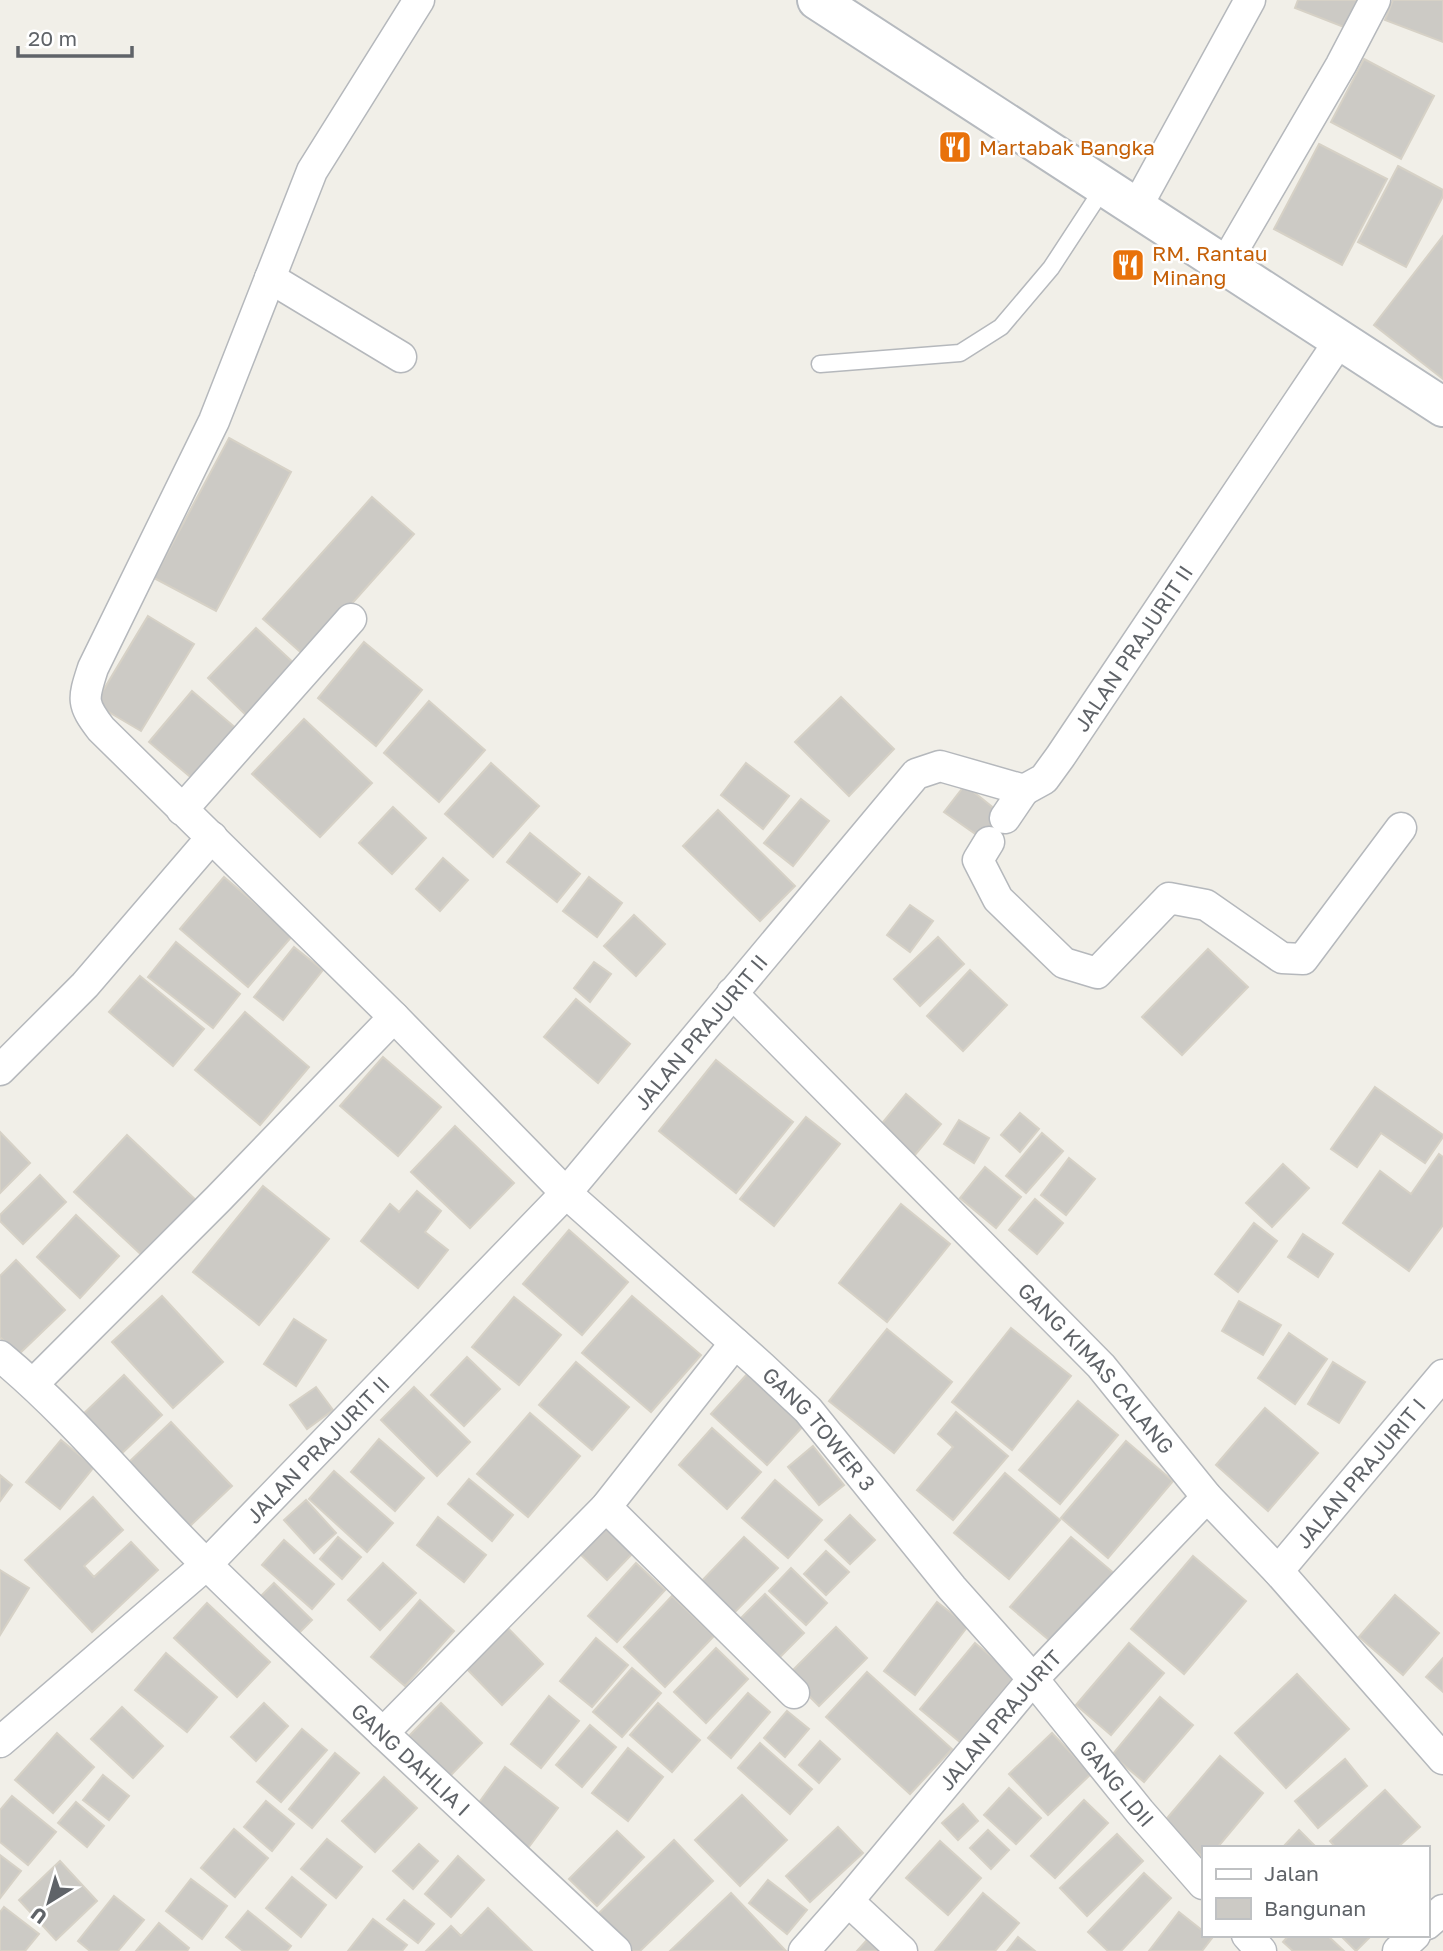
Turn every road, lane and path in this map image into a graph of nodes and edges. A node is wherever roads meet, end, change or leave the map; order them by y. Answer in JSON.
{"nodes":[{"id":1,"x":419,"y":0,"type":"edge"},
{"id":2,"x":817,"y":0,"type":"edge"},
{"id":3,"x":1250,"y":0,"type":"edge"},
{"id":4,"x":1375,"y":0,"type":"edge"},
{"id":5,"x":1104,"y":187,"type":"junction"},
{"id":6,"x":1136,"y":208,"type":"junction"},
{"id":7,"x":1225,"y":264,"type":"junction"},
{"id":8,"x":270,"y":278,"type":"junction"},
{"id":9,"x":1340,"y":340,"type":"junction"},
{"id":10,"x":401,"y":357,"type":"dead end"},
{"id":11,"x":820,"y":364,"type":"dead end"},
{"id":12,"x":1443,"y":407,"type":"edge"},
{"id":13,"x":351,"y":619,"type":"dead end"},
{"id":14,"x":1024,"y":790,"type":"junction"},
{"id":15,"x":182,"y":810,"type":"junction"},
{"id":16,"x":1401,"y":828,"type":"dead end"},
{"id":17,"x":212,"y":837,"type":"junction"},
{"id":18,"x":732,"y":993,"type":"junction"},
{"id":19,"x":394,"y":1017,"type":"junction"},
{"id":20,"x":0,"y":1070,"type":"edge"},
{"id":21,"x":566,"y":1193,"type":"junction"},
{"id":22,"x":735,"y":1343,"type":"junction"},
{"id":23,"x":0,"y":1356,"type":"edge"},
{"id":24,"x":1443,"y":1375,"type":"edge"},
{"id":25,"x":33,"y":1384,"type":"junction"},
{"id":26,"x":1207,"y":1497,"type":"junction"},
{"id":27,"x":606,"y":1507,"type":"junction"},
{"id":28,"x":206,"y":1565,"type":"junction"},
{"id":29,"x":1278,"y":1571,"type":"junction"},
{"id":30,"x":1033,"y":1679,"type":"junction"},
{"id":31,"x":794,"y":1693,"type":"dead end"},
{"id":32,"x":383,"y":1733,"type":"junction"},
{"id":33,"x":0,"y":1742,"type":"edge"},
{"id":34,"x":1443,"y":1759,"type":"edge"},
{"id":35,"x":1202,"y":1883,"type":"edge"},
{"id":36,"x":848,"y":1901,"type":"junction"},
{"id":37,"x":1443,"y":1910,"type":"edge"},
{"id":38,"x":1429,"y":1922,"type":"edge"},
{"id":39,"x":1249,"y":1937,"type":"edge"},
{"id":40,"x":1413,"y":1937,"type":"edge"},
{"id":41,"x":616,"y":1951,"type":"edge"},
{"id":42,"x":804,"y":1951,"type":"edge"},
{"id":43,"x":902,"y":1951,"type":"edge"},
{"id":44,"x":1261,"y":1951,"type":"edge"},
{"id":45,"x":1398,"y":1951,"type":"edge"}],
"edges":[{"from":1,"to":8,"type":"street"},
{"from":2,"to":5,"type":"main road"},
{"from":3,"to":6,"type":"street"},
{"from":4,"to":7,"type":"street"},
{"from":5,"to":6,"type":"main road"},
{"from":5,"to":11,"type":"lane"},
{"from":6,"to":7,"type":"main road"},
{"from":7,"to":9,"type":"main road"},
{"from":8,"to":10,"type":"street"},
{"from":8,"to":15,"type":"street","name":"GANG TOWER 3"},
{"from":9,"to":12,"type":"main road"},
{"from":9,"to":14,"type":"street","name":"JALAN PRAJURIT II"},
{"from":13,"to":15,"type":"street"},
{"from":14,"to":16,"type":"street"},
{"from":14,"to":18,"type":"street","name":"JALAN PRAJURIT II"},
{"from":15,"to":17,"type":"street","name":"GANG TOWER 3"},
{"from":17,"to":19,"type":"street","name":"GANG TOWER 3"},
{"from":17,"to":20,"type":"street"},
{"from":18,"to":21,"type":"street","name":"JALAN PRAJURIT II"},
{"from":18,"to":26,"type":"street","name":"GANG KIMAS CALANG"},
{"from":19,"to":21,"type":"street","name":"GANG TOWER 3"},
{"from":19,"to":25,"type":"street"},
{"from":21,"to":22,"type":"street","name":"GANG TOWER 3"},
{"from":21,"to":28,"type":"street","name":"JALAN PRAJURIT II"},
{"from":22,"to":27,"type":"street"},
{"from":22,"to":30,"type":"street","name":"GANG TOWER 3"},
{"from":23,"to":25,"type":"street","name":"GANG DAHLIA I"},
{"from":24,"to":29,"type":"street","name":"JALAN PRAJURIT I"},
{"from":25,"to":28,"type":"street","name":"GANG DAHLIA I"},
{"from":26,"to":29,"type":"street","name":"GANG KIMAS CALANG"},
{"from":26,"to":30,"type":"street","name":"JALAN PRAJURIT"},
{"from":27,"to":31,"type":"street"},
{"from":27,"to":32,"type":"street"},
{"from":28,"to":32,"type":"street","name":"GANG DAHLIA I"},
{"from":28,"to":33,"type":"street","name":"JALAN PRAJURIT II"},
{"from":29,"to":34,"type":"street","name":"GANG KIMAS CALANG"},
{"from":30,"to":35,"type":"street","name":"GANG LDII"},
{"from":30,"to":36,"type":"street","name":"JALAN PRAJURIT"},
{"from":32,"to":41,"type":"street","name":"GANG DAHLIA I"},
{"from":36,"to":42,"type":"street","name":"JALAN PRAJURIT"},
{"from":36,"to":43,"type":"street"},
{"from":37,"to":38,"type":"street"},
{"from":39,"to":44,"type":"street"},
{"from":40,"to":45,"type":"street"}]}
